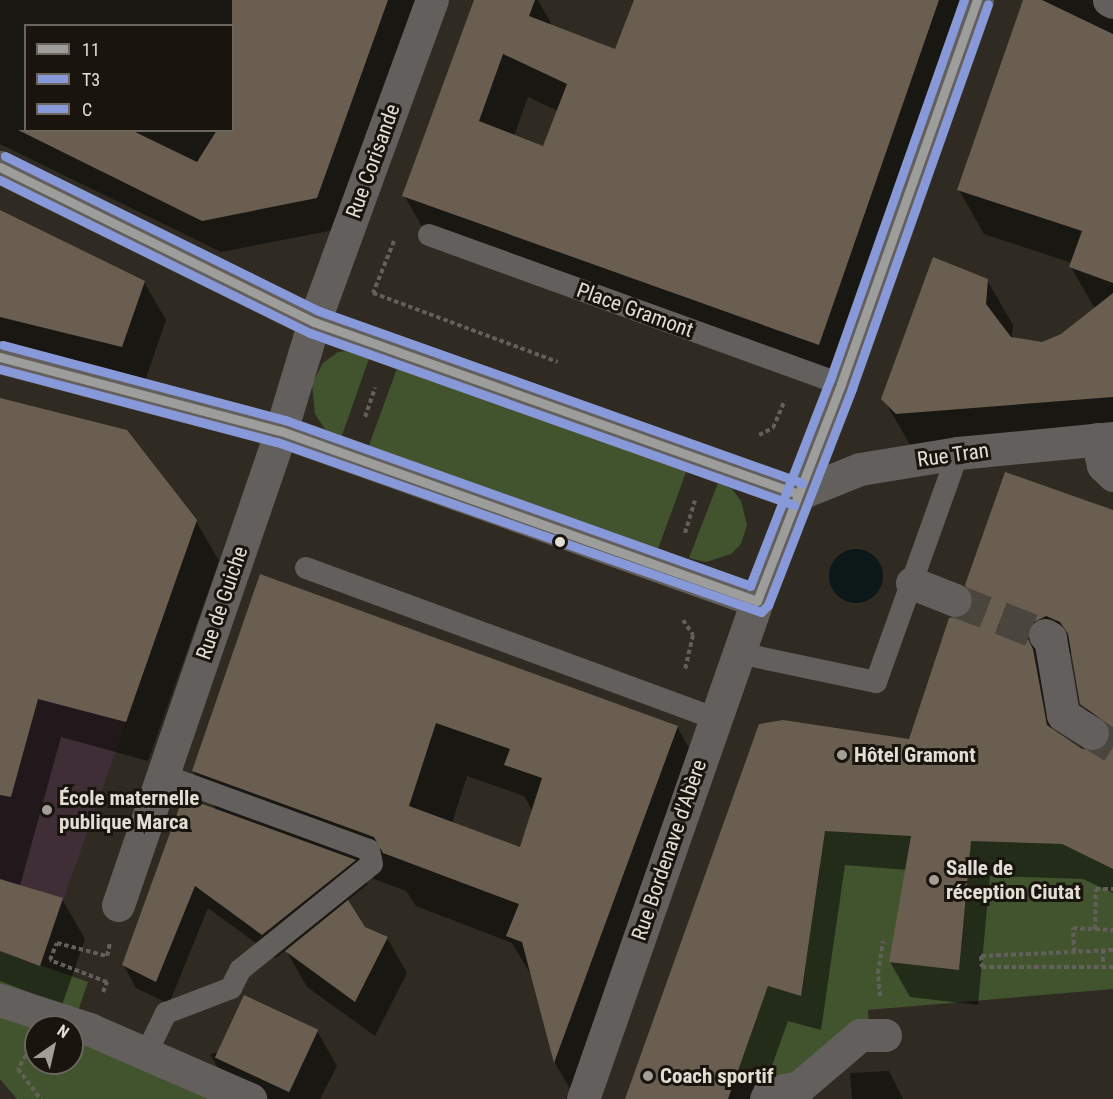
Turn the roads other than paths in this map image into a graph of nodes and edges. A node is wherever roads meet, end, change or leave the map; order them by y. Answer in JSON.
{"nodes":[{"id":1,"x":432,"y":0,"type":"edge"},
{"id":2,"x":977,"y":0,"type":"edge"},
{"id":3,"x":0,"y":167,"type":"edge"},
{"id":4,"x":429,"y":236,"type":"dead end"},
{"id":5,"x":314,"y":322,"type":"junction"},
{"id":6,"x":0,"y":357,"type":"edge"},
{"id":7,"x":841,"y":384,"type":"junction"},
{"id":8,"x":281,"y":431,"type":"junction"},
{"id":9,"x":1105,"y":439,"type":"edge"},
{"id":10,"x":958,"y":453,"type":"junction"},
{"id":11,"x":1113,"y":475,"type":"edge"},
{"id":12,"x":798,"y":494,"type":"junction"},
{"id":13,"x":306,"y":568,"type":"dead end"},
{"id":14,"x":912,"y":583,"type":"junction"},
{"id":15,"x":955,"y":600,"type":"tunnel mouth"},
{"id":16,"x":757,"y":602,"type":"junction"},
{"id":17,"x":1045,"y":635,"type":"dead end"},
{"id":18,"x":739,"y":653,"type":"junction"},
{"id":19,"x":716,"y":718,"type":"junction"},
{"id":20,"x":1092,"y":733,"type":"tunnel mouth"},
{"id":21,"x":163,"y":775,"type":"junction"},
{"id":22,"x":118,"y":904,"type":"dead end"},
{"id":23,"x":0,"y":1000,"type":"edge"},
{"id":24,"x":885,"y":1035,"type":"dead end"},
{"id":25,"x":146,"y":1054,"type":"junction"},
{"id":26,"x":587,"y":1085,"type":"edge"},
{"id":27,"x":250,"y":1099,"type":"edge"},
{"id":28,"x":766,"y":1099,"type":"edge"}],
"edges":[{"from":1,"to":5,"type":"street","name":"Rue Corisande"},
{"from":2,"to":7,"type":"street"},
{"from":3,"to":5,"type":"street"},
{"from":4,"to":7,"type":"lane","name":"Place Gramont"},
{"from":5,"to":8,"type":"street"},
{"from":5,"to":12,"type":"street"},
{"from":6,"to":8,"type":"street"},
{"from":7,"to":12,"type":"street"},
{"from":8,"to":16,"type":"street"},
{"from":8,"to":21,"type":"street","name":"Rue de Guiche"},
{"from":9,"to":10,"type":"street","name":"Rue Tran"},
{"from":9,"to":11,"type":"street"},
{"from":10,"to":12,"type":"street","name":"Rue Tran"},
{"from":10,"to":14,"type":"lane"},
{"from":12,"to":16,"type":"street"},
{"from":13,"to":19,"type":"lane"},
{"from":14,"to":15,"type":"street"},
{"from":14,"to":18,"type":"lane"},
{"from":16,"to":18,"type":"street","name":"Rue Bordenave d'Abère"},
{"from":17,"to":20,"type":"street"},
{"from":18,"to":19,"type":"street","name":"Rue Bordenave d'Abère"},
{"from":19,"to":26,"type":"street","name":"Rue Bordenave d'Abère"},
{"from":21,"to":22,"type":"street","name":"Rue de Guiche"},
{"from":21,"to":25,"type":"lane"},
{"from":23,"to":25,"type":"street"},
{"from":24,"to":28,"type":"street"},
{"from":25,"to":27,"type":"street"}]}
